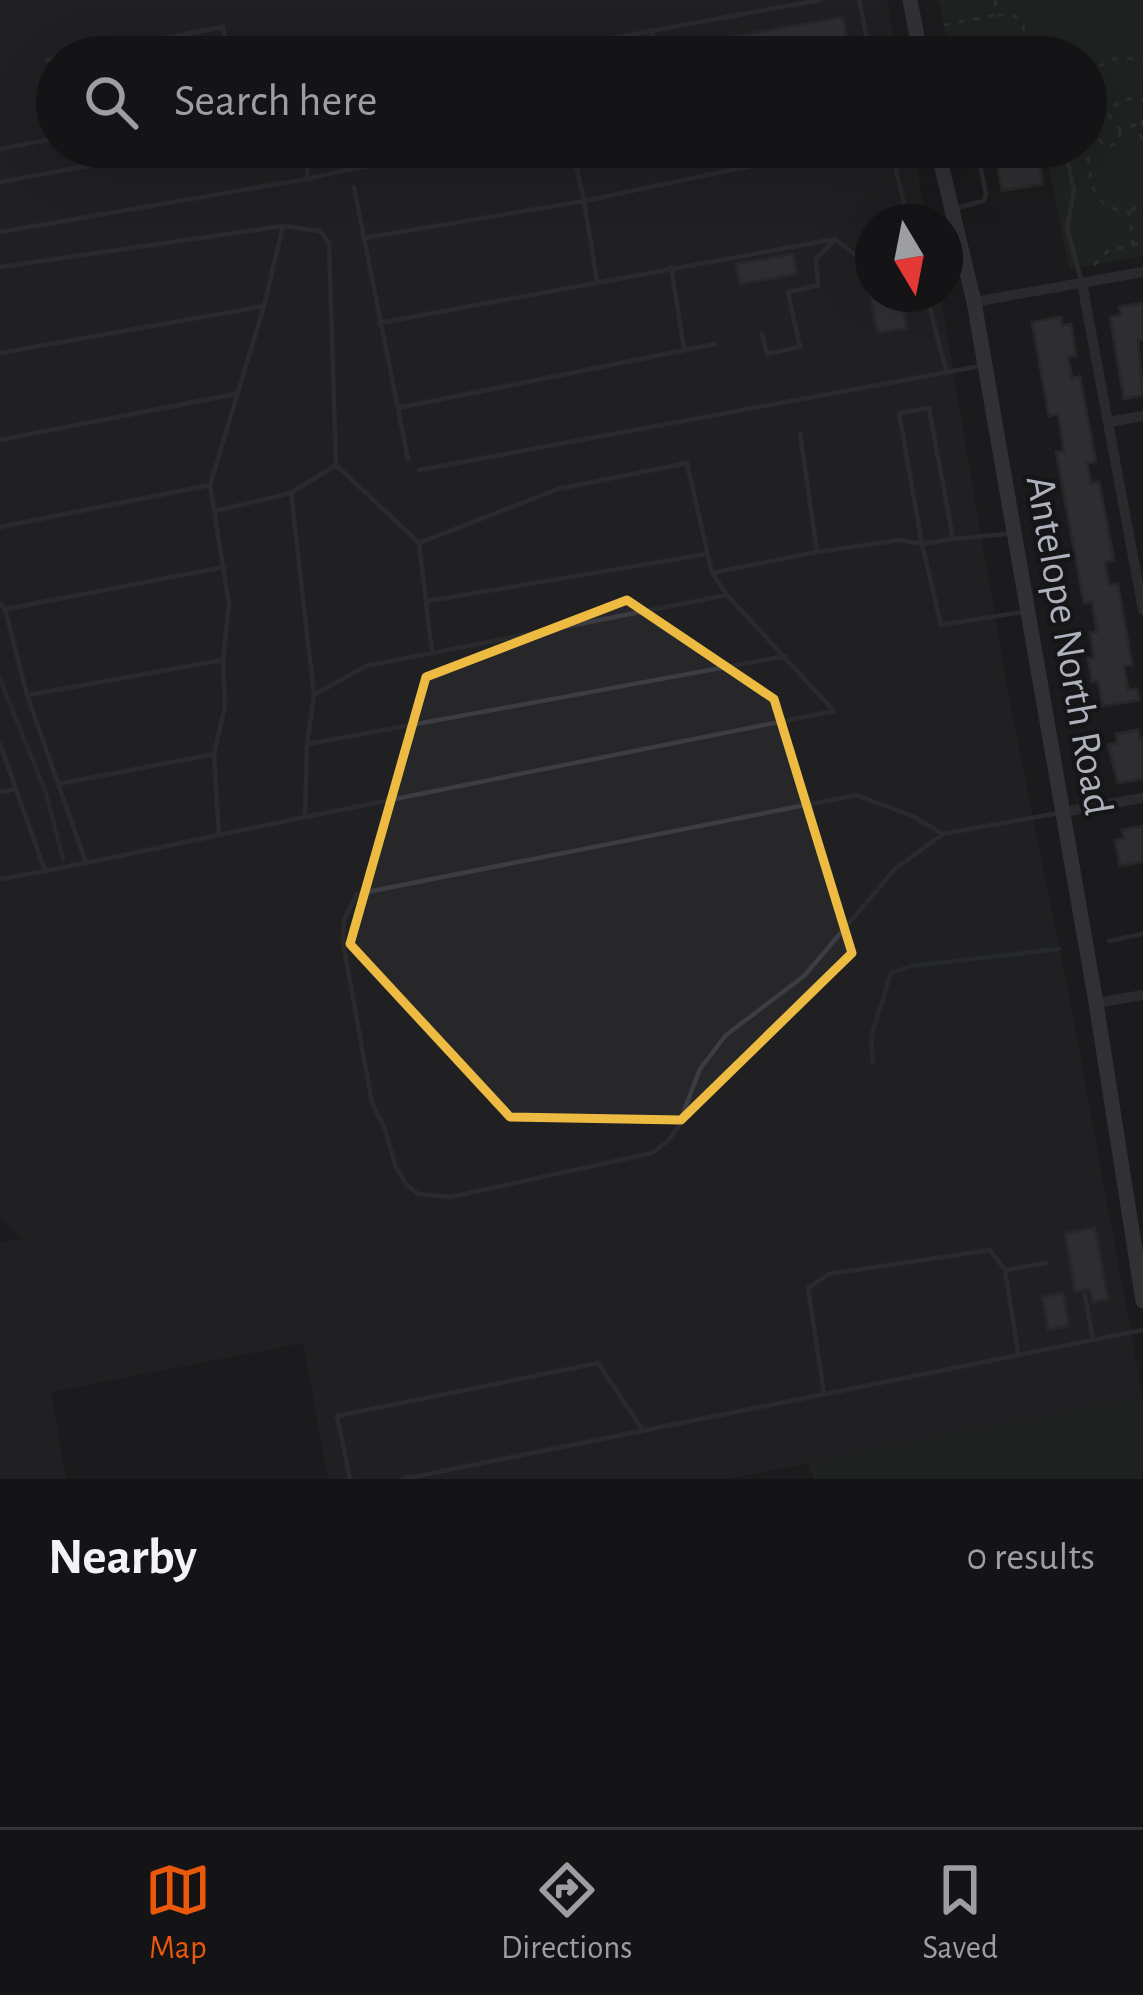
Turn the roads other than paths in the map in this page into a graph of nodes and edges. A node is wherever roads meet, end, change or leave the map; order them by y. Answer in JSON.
{"nodes":[{"id":1,"x":820,"y":0,"type":"edge"},
{"id":2,"x":859,"y":0,"type":"edge"},
{"id":3,"x":910,"y":0,"type":"edge"},
{"id":4,"x":652,"y":31,"type":"junction"},
{"id":5,"x":176,"y":36,"type":"edge"},
{"id":6,"x":225,"y":36,"type":"edge"},
{"id":7,"x":629,"y":36,"type":"edge"},
{"id":8,"x":653,"y":36,"type":"edge"},
{"id":9,"x":867,"y":36,"type":"edge"},
{"id":10,"x":917,"y":36,"type":"edge"},
{"id":11,"x":36,"y":141,"type":"edge"},
{"id":12,"x":0,"y":148,"type":"edge"},
{"id":13,"x":76,"y":168,"type":"edge"},
{"id":14,"x":307,"y":168,"type":"edge"},
{"id":15,"x":356,"y":168,"type":"edge"},
{"id":16,"x":577,"y":168,"type":"edge"},
{"id":17,"x":741,"y":168,"type":"edge"},
{"id":18,"x":896,"y":168,"type":"edge"},
{"id":19,"x":942,"y":168,"type":"edge"},
{"id":20,"x":981,"y":168,"type":"edge"},
{"id":21,"x":1069,"y":168,"type":"edge"},
{"id":22,"x":346,"y":170,"type":"joint"},
{"id":23,"x":307,"y":179,"type":"junction"},
{"id":24,"x":0,"y":182,"type":"edge"},
{"id":25,"x":354,"y":187,"type":"dead end"},
{"id":26,"x":584,"y":201,"type":"junction"},
{"id":27,"x":904,"y":204,"type":"edge"},
{"id":28,"x":950,"y":204,"type":"edge"},
{"id":29,"x":963,"y":206,"type":"edge"},
{"id":30,"x":283,"y":226,"type":"junction"},
{"id":31,"x":0,"y":232,"type":"edge"},
{"id":32,"x":364,"y":238,"type":"junction"},
{"id":33,"x":836,"y":238,"type":"junction"},
{"id":34,"x":855,"y":254,"type":"edge"},
{"id":35,"x":0,"y":267,"type":"edge"},
{"id":36,"x":671,"y":268,"type":"junction"},
{"id":37,"x":963,"y":271,"type":"edge"},
{"id":38,"x":1143,"y":272,"type":"edge"},
{"id":39,"x":597,"y":281,"type":"junction"},
{"id":40,"x":1082,"y":283,"type":"junction"},
{"id":41,"x":974,"y":302,"type":"junction"},
{"id":42,"x":264,"y":306,"type":"junction"},
{"id":43,"x":931,"y":312,"type":"edge"},
{"id":44,"x":379,"y":323,"type":"junction"},
{"id":45,"x":762,"y":334,"type":"dead end"},
{"id":46,"x":716,"y":344,"type":"dead end"},
{"id":47,"x":684,"y":348,"type":"junction"},
{"id":48,"x":0,"y":352,"type":"edge"},
{"id":49,"x":985,"y":365,"type":"junction"},
{"id":50,"x":947,"y":372,"type":"junction"},
{"id":51,"x":235,"y":394,"type":"junction"},
{"id":52,"x":396,"y":408,"type":"junction"},
{"id":53,"x":1143,"y":416,"type":"edge"},
{"id":54,"x":1109,"y":422,"type":"junction"},
{"id":55,"x":800,"y":433,"type":"dead end"},
{"id":56,"x":0,"y":440,"type":"edge"},
{"id":57,"x":408,"y":459,"type":"dead end"},
{"id":58,"x":336,"y":465,"type":"junction"},
{"id":59,"x":419,"y":470,"type":"dead end"},
{"id":60,"x":210,"y":485,"type":"junction"},
{"id":61,"x":291,"y":493,"type":"junction"},
{"id":62,"x":214,"y":512,"type":"junction"},
{"id":63,"x":0,"y":527,"type":"edge"},
{"id":64,"x":1015,"y":532,"type":"junction"},
{"id":65,"x":953,"y":539,"type":"junction"},
{"id":66,"x":419,"y":543,"type":"junction"},
{"id":67,"x":922,"y":544,"type":"junction"},
{"id":68,"x":817,"y":552,"type":"junction"},
{"id":69,"x":707,"y":554,"type":"junction"},
{"id":70,"x":1138,"y":559,"type":"edge"},
{"id":71,"x":224,"y":567,"type":"junction"},
{"id":72,"x":712,"y":573,"type":"junction"},
{"id":73,"x":727,"y":596,"type":"junction"},
{"id":74,"x":426,"y":602,"type":"junction"},
{"id":75,"x":3,"y":607,"type":"edge"},
{"id":76,"x":1143,"y":610,"type":"edge"},
{"id":77,"x":1028,"y":611,"type":"junction"},
{"id":78,"x":432,"y":653,"type":"junction"},
{"id":79,"x":786,"y":656,"type":"junction"},
{"id":80,"x":224,"y":660,"type":"junction"},
{"id":81,"x":27,"y":695,"type":"junction"},
{"id":82,"x":314,"y":695,"type":"junction"},
{"id":83,"x":0,"y":744,"type":"edge"},
{"id":84,"x":307,"y":744,"type":"junction"},
{"id":85,"x":214,"y":754,"type":"junction"},
{"id":86,"x":58,"y":784,"type":"junction"},
{"id":87,"x":15,"y":789,"type":"junction"},
{"id":88,"x":0,"y":792,"type":"edge"},
{"id":89,"x":1143,"y":798,"type":"edge"},
{"id":90,"x":1064,"y":812,"type":"junction"},
{"id":91,"x":304,"y":817,"type":"junction"},
{"id":92,"x":943,"y":834,"type":"junction"},
{"id":93,"x":219,"y":835,"type":"junction"},
{"id":94,"x":86,"y":863,"type":"junction"},
{"id":95,"x":45,"y":871,"type":"junction"},
{"id":96,"x":0,"y":879,"type":"edge"},
{"id":97,"x":1143,"y":995,"type":"edge"},
{"id":98,"x":1096,"y":1003,"type":"junction"},
{"id":99,"x":1046,"y":1263,"type":"dead end"},
{"id":100,"x":1005,"y":1270,"type":"junction"},
{"id":101,"x":1085,"y":1295,"type":"dead end"},
{"id":102,"x":1143,"y":1300,"type":"edge"},
{"id":103,"x":1143,"y":1330,"type":"edge"},
{"id":104,"x":1094,"y":1340,"type":"junction"},
{"id":105,"x":1018,"y":1354,"type":"junction"},
{"id":106,"x":824,"y":1393,"type":"junction"},
{"id":107,"x":643,"y":1430,"type":"junction"},
{"id":108,"x":350,"y":1479,"type":"edge"},
{"id":109,"x":403,"y":1479,"type":"edge"}],
"edges":[{"from":1,"to":4,"type":"lane"},
{"from":2,"to":9,"type":"lane"},
{"from":3,"to":10,"type":"main road"},
{"from":4,"to":7,"type":"lane"},
{"from":4,"to":8,"type":"lane"},
{"from":5,"to":6,"type":"lane"},
{"from":11,"to":12,"type":"lane"},
{"from":13,"to":24,"type":"lane"},
{"from":14,"to":23,"type":"lane"},
{"from":15,"to":22,"type":"lane"},
{"from":16,"to":26,"type":"lane"},
{"from":17,"to":26,"type":"lane"},
{"from":18,"to":27,"type":"lane"},
{"from":19,"to":28,"type":"main road","name":"Antelope North Road"},
{"from":20,"to":29,"type":"lane"},
{"from":21,"to":40,"type":"lane"},
{"from":22,"to":23,"type":"lane"},
{"from":23,"to":31,"type":"lane"},
{"from":25,"to":32,"type":"lane"},
{"from":26,"to":32,"type":"lane"},
{"from":26,"to":39,"type":"lane"},
{"from":30,"to":35,"type":"lane"},
{"from":30,"to":42,"type":"lane"},
{"from":30,"to":58,"type":"lane"},
{"from":32,"to":44,"type":"lane"},
{"from":33,"to":34,"type":"lane"},
{"from":33,"to":36,"type":"lane"},
{"from":33,"to":45,"type":"lane"},
{"from":36,"to":39,"type":"lane"},
{"from":36,"to":47,"type":"lane"},
{"from":37,"to":41,"type":"main road","name":"Antelope North Road"},
{"from":38,"to":40,"type":"street"},
{"from":39,"to":44,"type":"lane"},
{"from":40,"to":41,"type":"street"},
{"from":40,"to":54,"type":"street"},
{"from":41,"to":49,"type":"main road","name":"Antelope North Road"},
{"from":42,"to":48,"type":"lane"},
{"from":42,"to":51,"type":"lane"},
{"from":43,"to":50,"type":"lane"},
{"from":44,"to":52,"type":"lane"},
{"from":46,"to":47,"type":"lane"},
{"from":47,"to":52,"type":"lane"},
{"from":49,"to":50,"type":"lane"},
{"from":49,"to":64,"type":"main road","name":"Antelope North Road"},
{"from":50,"to":59,"type":"lane"},
{"from":51,"to":56,"type":"lane"},
{"from":51,"to":60,"type":"lane"},
{"from":52,"to":57,"type":"lane"},
{"from":53,"to":54,"type":"street"},
{"from":54,"to":70,"type":"street"},
{"from":55,"to":68,"type":"lane"},
{"from":58,"to":61,"type":"lane"},
{"from":58,"to":66,"type":"lane"},
{"from":60,"to":62,"type":"lane"},
{"from":60,"to":63,"type":"lane"},
{"from":61,"to":62,"type":"lane"},
{"from":61,"to":82,"type":"lane"},
{"from":62,"to":71,"type":"lane"},
{"from":64,"to":65,"type":"lane"},
{"from":64,"to":77,"type":"main road","name":"Antelope North Road"},
{"from":65,"to":67,"type":"lane"},
{"from":65,"to":67,"type":"lane"},
{"from":66,"to":69,"type":"lane"},
{"from":66,"to":74,"type":"lane"},
{"from":67,"to":68,"type":"lane"},
{"from":67,"to":77,"type":"lane"},
{"from":68,"to":72,"type":"lane"},
{"from":69,"to":72,"type":"lane"},
{"from":69,"to":74,"type":"lane"},
{"from":70,"to":76,"type":"street"},
{"from":71,"to":75,"type":"lane"},
{"from":71,"to":80,"type":"lane"},
{"from":72,"to":73,"type":"lane"},
{"from":73,"to":78,"type":"lane"},
{"from":73,"to":79,"type":"lane"},
{"from":74,"to":78,"type":"lane"},
{"from":75,"to":81,"type":"lane"},
{"from":77,"to":90,"type":"main road","name":"Antelope North Road"},
{"from":78,"to":82,"type":"lane"},
{"from":79,"to":84,"type":"lane"},
{"from":79,"to":91,"type":"lane"},
{"from":80,"to":81,"type":"lane"},
{"from":80,"to":85,"type":"lane"},
{"from":81,"to":86,"type":"lane"},
{"from":82,"to":84,"type":"lane"},
{"from":83,"to":87,"type":"lane"},
{"from":84,"to":91,"type":"lane"},
{"from":85,"to":86,"type":"lane"},
{"from":85,"to":93,"type":"lane"},
{"from":86,"to":94,"type":"lane"},
{"from":87,"to":88,"type":"lane"},
{"from":87,"to":95,"type":"lane"},
{"from":89,"to":90,"type":"street"},
{"from":90,"to":92,"type":"lane"},
{"from":90,"to":98,"type":"main road","name":"Antelope North Road"},
{"from":91,"to":93,"type":"lane"},
{"from":92,"to":92,"type":"lane"},
{"from":93,"to":94,"type":"lane"},
{"from":94,"to":95,"type":"lane"},
{"from":95,"to":96,"type":"lane"},
{"from":97,"to":98,"type":"street"},
{"from":98,"to":102,"type":"main road","name":"Antelope North Road"},
{"from":99,"to":100,"type":"lane"},
{"from":100,"to":105,"type":"lane"},
{"from":100,"to":106,"type":"lane"},
{"from":101,"to":104,"type":"lane"},
{"from":103,"to":104,"type":"lane"},
{"from":104,"to":105,"type":"lane"},
{"from":105,"to":106,"type":"lane"},
{"from":106,"to":107,"type":"lane"},
{"from":107,"to":108,"type":"lane"},
{"from":107,"to":109,"type":"lane"}]}
